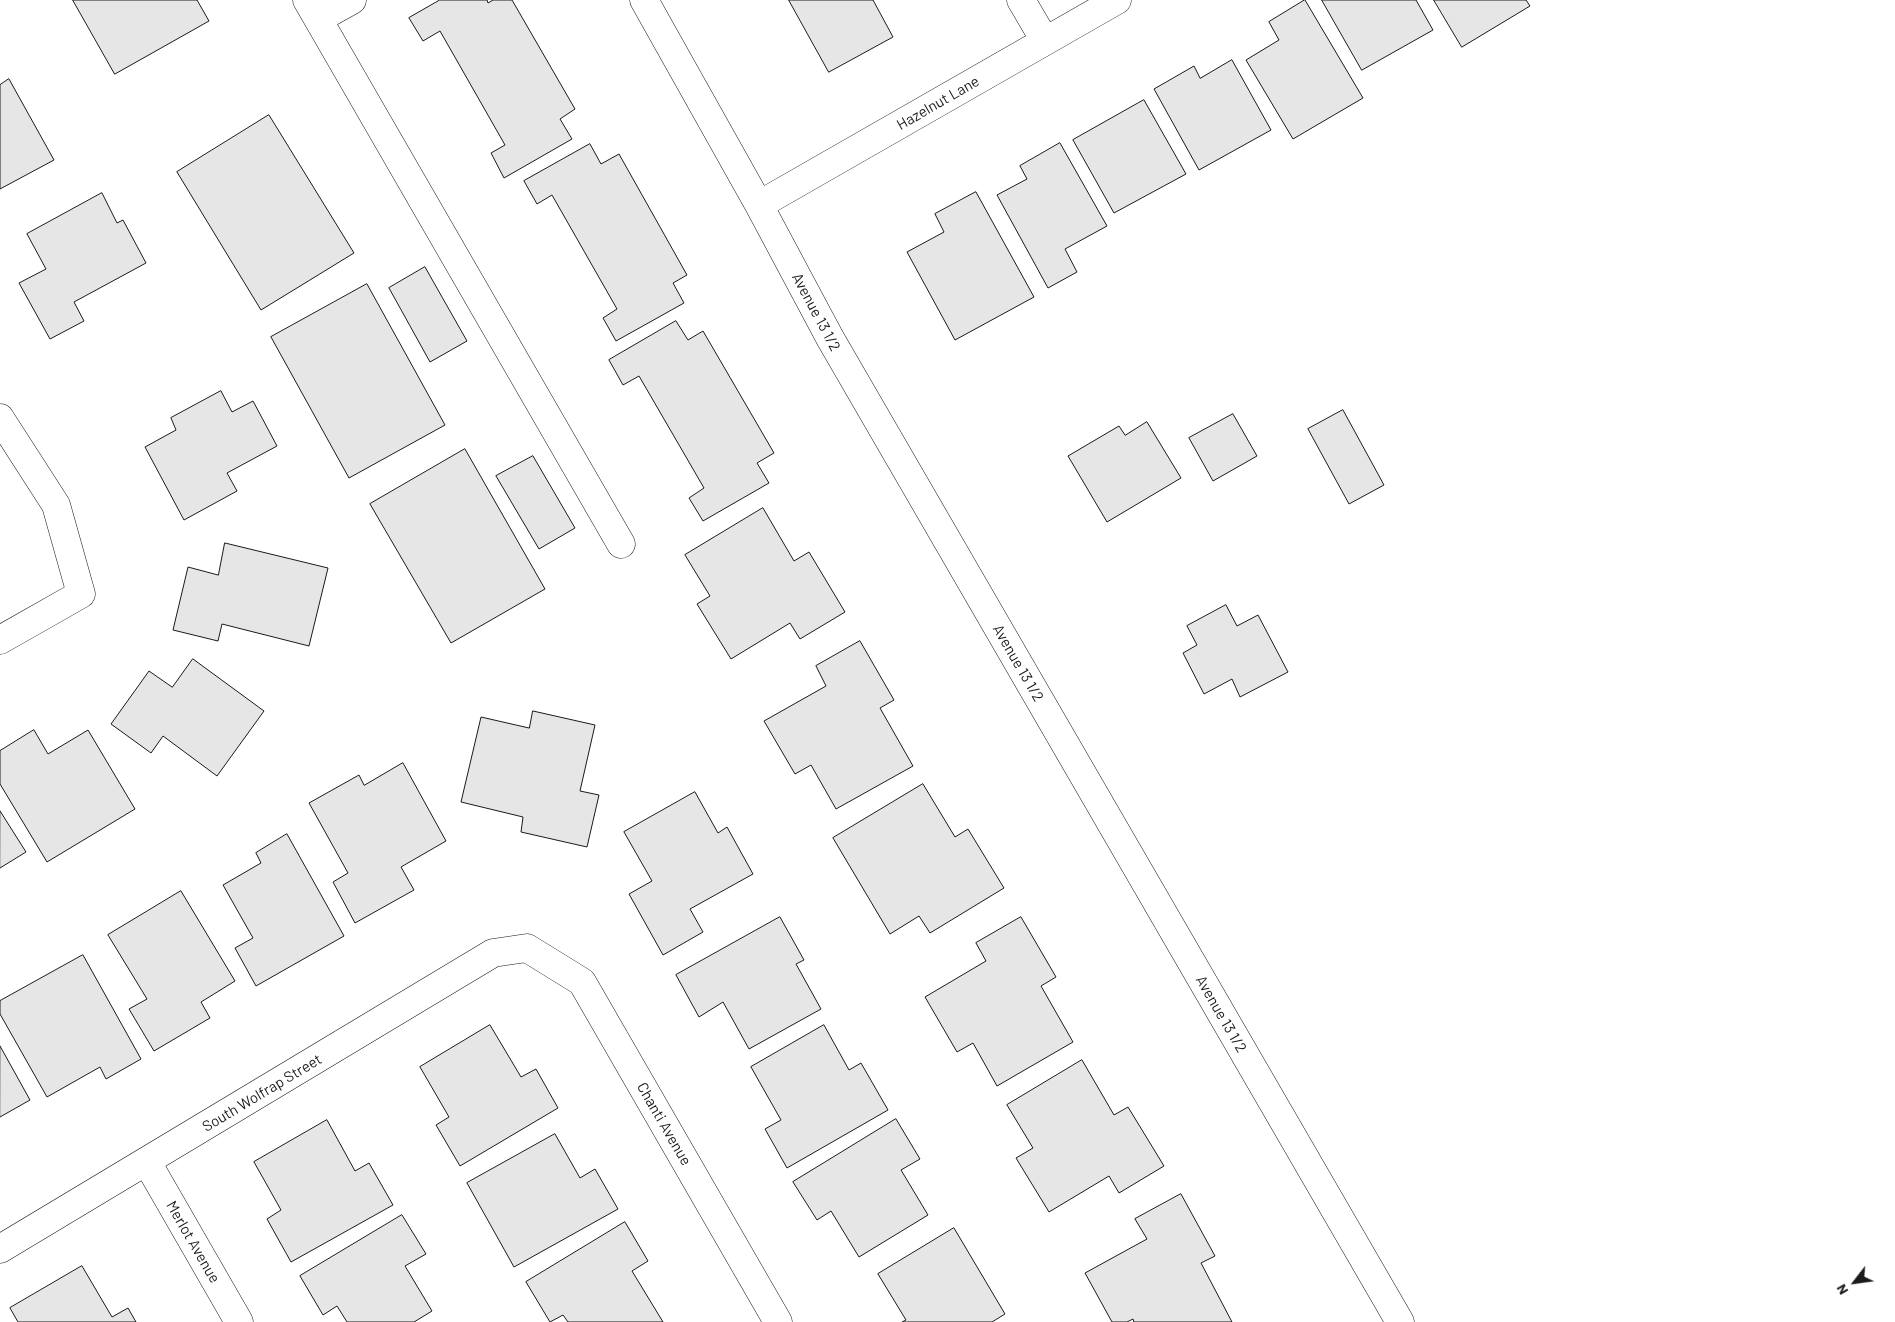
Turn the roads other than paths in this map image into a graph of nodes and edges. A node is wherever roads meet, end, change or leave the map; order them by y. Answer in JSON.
{"nodes":[{"id":1,"x":352,"y":0,"type":"edge"},
{"id":2,"x":644,"y":0,"type":"edge"},
{"id":3,"x":1021,"y":0,"type":"edge"},
{"id":4,"x":1117,"y":0,"type":"edge"},
{"id":5,"x":313,"y":9,"type":"edge"},
{"id":6,"x":1045,"y":41,"type":"junction"},
{"id":7,"x":760,"y":205,"type":"junction"},
{"id":8,"x":0,"y":418,"type":"edge"},
{"id":9,"x":622,"y":544,"type":"dead end"},
{"id":10,"x":0,"y":640,"type":"edge"},
{"id":11,"x":527,"y":948,"type":"joint"},
{"id":12,"x":147,"y":1162,"type":"junction"},
{"id":13,"x":0,"y":1249,"type":"edge"},
{"id":14,"x":1397,"y":1321,"type":"edge"},
{"id":15,"x":239,"y":1322,"type":"edge"},
{"id":16,"x":778,"y":1322,"type":"edge"}],
"edges":[{"from":1,"to":5,"type":"street"},
{"from":2,"to":7,"type":"street","name":"Avenue 13 1/2"},
{"from":3,"to":6,"type":"street"},
{"from":4,"to":6,"type":"street","name":"Hazelnut Lane"},
{"from":5,"to":9,"type":"street"},
{"from":6,"to":7,"type":"street","name":"Hazelnut Lane"},
{"from":7,"to":14,"type":"street","name":"Avenue 13 1/2"},
{"from":8,"to":10,"type":"street"},
{"from":11,"to":12,"type":"street","name":"South Wolfrap Street"},
{"from":11,"to":16,"type":"street","name":"Chanti Avenue"},
{"from":12,"to":13,"type":"street","name":"South Wolfrap Street"},
{"from":12,"to":15,"type":"street","name":"Merlot Avenue"}]}
